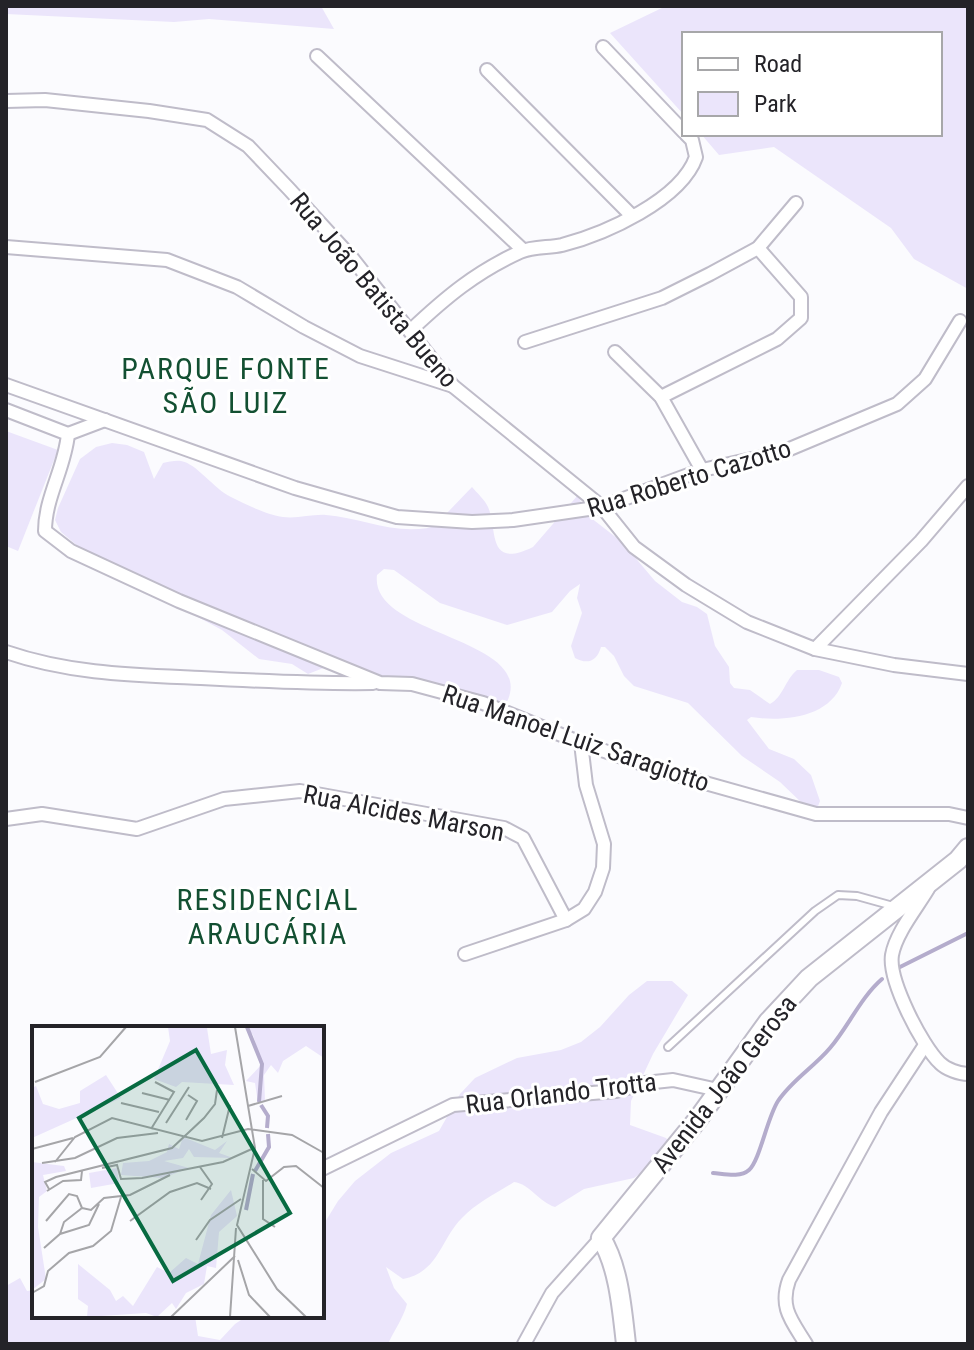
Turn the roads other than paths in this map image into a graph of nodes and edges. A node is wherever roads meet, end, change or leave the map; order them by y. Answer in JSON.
{"nodes":[{"id":1,"x":603,"y":47,"type":"dead end"},
{"id":2,"x":317,"y":56,"type":"dead end"},
{"id":3,"x":487,"y":70,"type":"dead end"},
{"id":4,"x":6,"y":101,"type":"edge"},
{"id":5,"x":682,"y":130,"type":"edge"},
{"id":6,"x":688,"y":136,"type":"edge"},
{"id":7,"x":796,"y":203,"type":"dead end"},
{"id":8,"x":632,"y":216,"type":"junction"},
{"id":9,"x":6,"y":247,"type":"edge"},
{"id":10,"x":758,"y":248,"type":"junction"},
{"id":11,"x":523,"y":250,"type":"junction"},
{"id":12,"x":960,"y":321,"type":"dead end"},
{"id":13,"x":411,"y":330,"type":"junction"},
{"id":14,"x":525,"y":342,"type":"dead end"},
{"id":15,"x":615,"y":352,"type":"dead end"},
{"id":16,"x":6,"y":385,"type":"edge"},
{"id":17,"x":453,"y":386,"type":"junction"},
{"id":18,"x":661,"y":397,"type":"junction"},
{"id":19,"x":6,"y":410,"type":"edge"},
{"id":20,"x":105,"y":420,"type":"junction"},
{"id":21,"x":68,"y":434,"type":"junction"},
{"id":22,"x":702,"y":470,"type":"junction"},
{"id":23,"x":968,"y":486,"type":"edge"},
{"id":24,"x":602,"y":507,"type":"junction"},
{"id":25,"x":815,"y":649,"type":"junction"},
{"id":26,"x":6,"y":652,"type":"edge"},
{"id":27,"x":968,"y":674,"type":"edge"},
{"id":28,"x":380,"y":683,"type":"junction"},
{"id":29,"x":581,"y":743,"type":"junction"},
{"id":30,"x":968,"y":818,"type":"edge"},
{"id":31,"x":6,"y":819,"type":"edge"},
{"id":32,"x":968,"y":848,"type":"edge"},
{"id":33,"x":934,"y":880,"type":"junction"},
{"id":34,"x":897,"y":907,"type":"junction"},
{"id":35,"x":566,"y":920,"type":"junction"},
{"id":36,"x":465,"y":954,"type":"dead end"},
{"id":37,"x":925,"y":1045,"type":"junction"},
{"id":38,"x":668,"y":1047,"type":"dead end"},
{"id":39,"x":968,"y":1074,"type":"edge"},
{"id":40,"x":718,"y":1090,"type":"junction"},
{"id":41,"x":324,"y":1168,"type":"edge"},
{"id":42,"x":601,"y":1238,"type":"junction"},
{"id":43,"x":524,"y":1344,"type":"edge"},
{"id":44,"x":626,"y":1344,"type":"edge"},
{"id":45,"x":806,"y":1344,"type":"edge"}],
"edges":[{"from":1,"to":5,"type":"street"},
{"from":2,"to":11,"type":"street"},
{"from":3,"to":8,"type":"street"},
{"from":4,"to":13,"type":"street","name":"Rua João Batista Bueno"},
{"from":6,"to":8,"type":"street"},
{"from":7,"to":10,"type":"street"},
{"from":8,"to":11,"type":"street"},
{"from":9,"to":17,"type":"street"},
{"from":10,"to":14,"type":"street"},
{"from":10,"to":18,"type":"street"},
{"from":11,"to":13,"type":"street"},
{"from":12,"to":22,"type":"street","name":"Rua Roberto Cazotto"},
{"from":13,"to":17,"type":"street","name":"Rua João Batista Bueno"},
{"from":15,"to":18,"type":"street"},
{"from":16,"to":20,"type":"street","name":"Rua Roberto Cazotto"},
{"from":17,"to":24,"type":"street","name":"Rua João Batista Bueno"},
{"from":18,"to":22,"type":"street"},
{"from":19,"to":21,"type":"street"},
{"from":20,"to":21,"type":"street"},
{"from":20,"to":24,"type":"street","name":"Rua Roberto Cazotto"},
{"from":21,"to":28,"type":"street","name":"Rua Manoel Luiz Saragiotto"},
{"from":22,"to":24,"type":"street","name":"Rua Roberto Cazotto"},
{"from":23,"to":25,"type":"street"},
{"from":24,"to":25,"type":"street","name":"Rua João Batista Bueno"},
{"from":25,"to":27,"type":"street","name":"Rua João Batista Bueno"},
{"from":26,"to":28,"type":"street"},
{"from":28,"to":29,"type":"street","name":"Rua Manoel Luiz Saragiotto"},
{"from":29,"to":30,"type":"street","name":"Rua Manoel Luiz Saragiotto"},
{"from":29,"to":35,"type":"street"},
{"from":31,"to":35,"type":"street","name":"Rua Alcides Marson"},
{"from":32,"to":33,"type":"main road","name":"Avenida João Gerosa"},
{"from":33,"to":34,"type":"main road","name":"Avenida João Gerosa"},
{"from":33,"to":37,"type":"street"},
{"from":34,"to":38,"type":"lane"},
{"from":34,"to":40,"type":"main road","name":"Avenida João Gerosa"},
{"from":35,"to":36,"type":"street"},
{"from":37,"to":39,"type":"street"},
{"from":37,"to":45,"type":"street"},
{"from":40,"to":41,"type":"street","name":"Rua Orlando Trotta"},
{"from":40,"to":42,"type":"main road","name":"Avenida João Gerosa"},
{"from":42,"to":43,"type":"street"},
{"from":42,"to":44,"type":"main road"}]}
